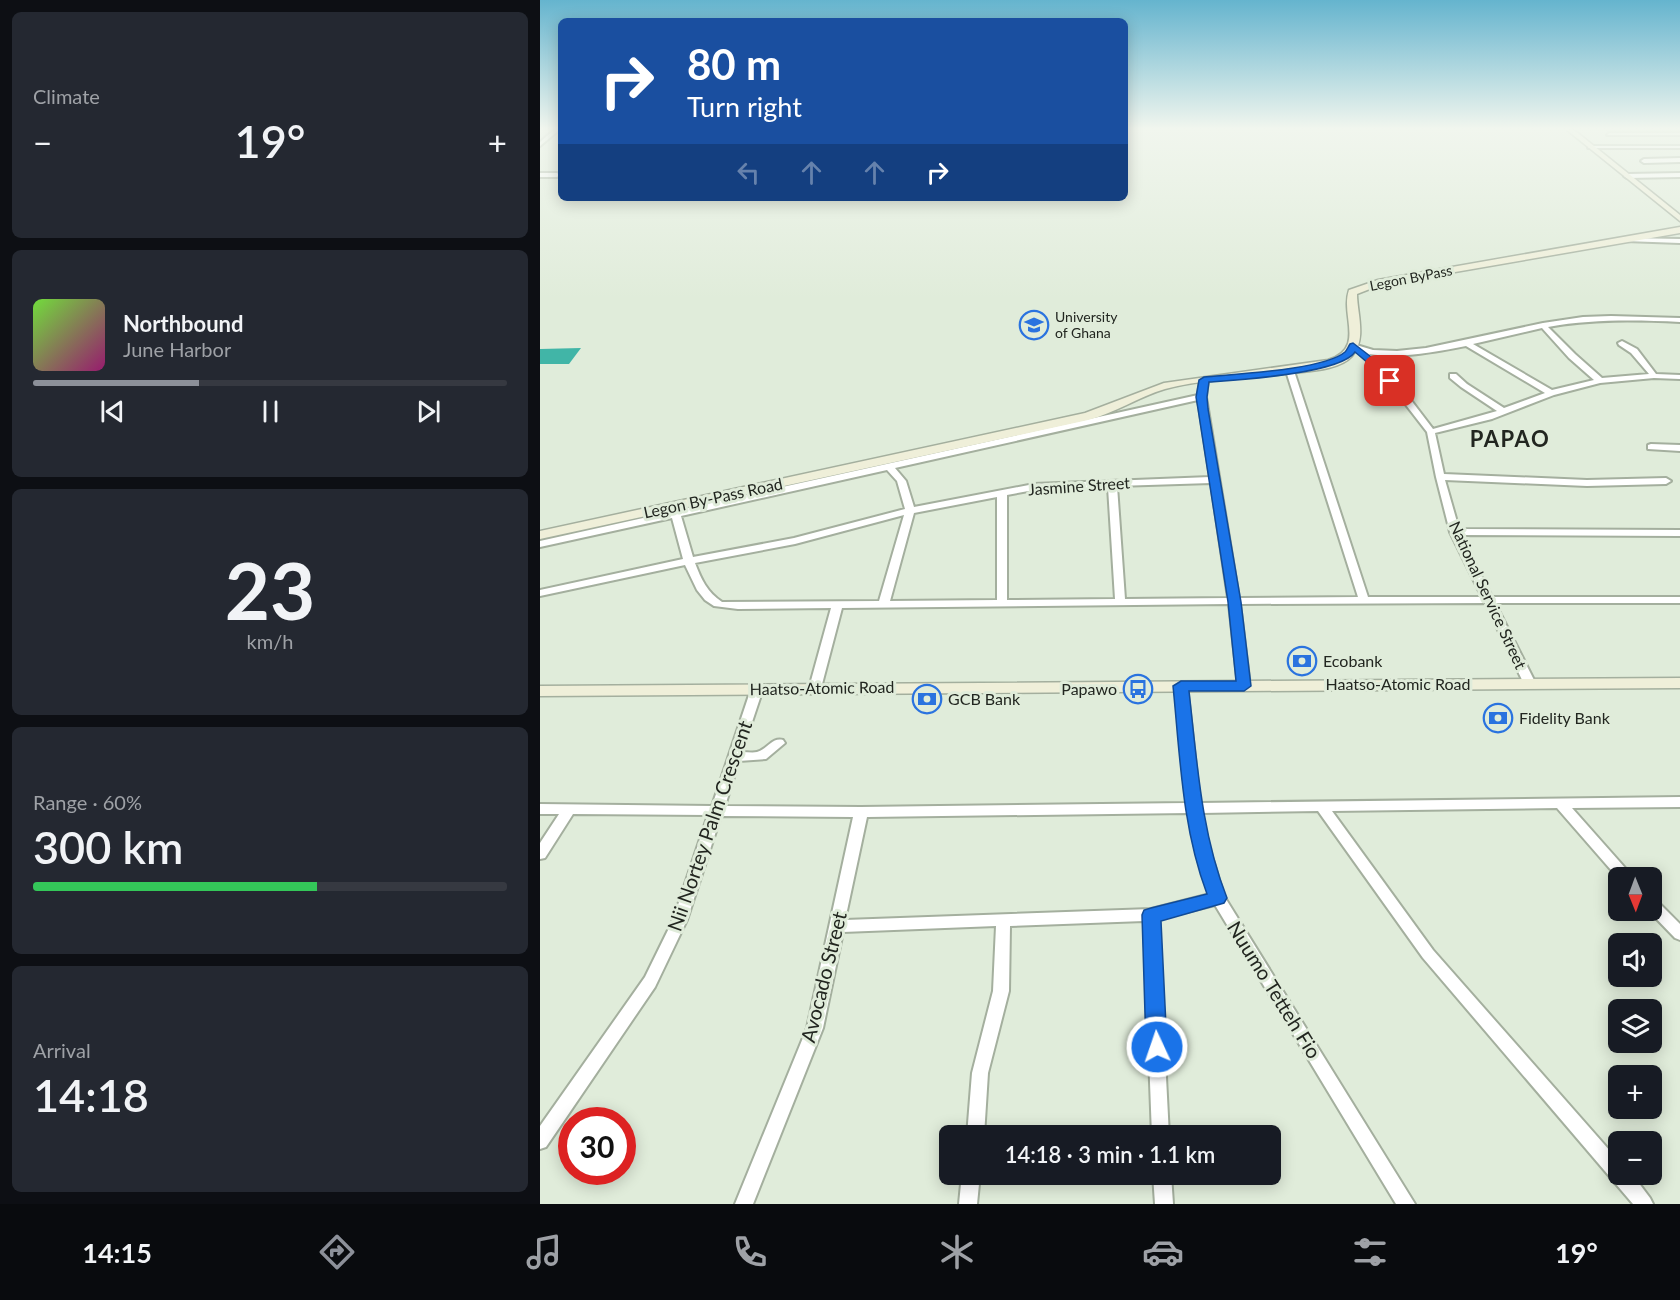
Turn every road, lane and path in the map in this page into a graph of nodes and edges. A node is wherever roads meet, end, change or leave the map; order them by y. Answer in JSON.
{"nodes":[{"id":1,"x":1640,"y":186,"type":"edge"},
{"id":2,"x":1680,"y":219,"type":"edge"},
{"id":3,"x":1680,"y":230,"type":"edge"},
{"id":4,"x":1628,"y":240,"type":"junction"},
{"id":5,"x":1680,"y":241,"type":"edge"},
{"id":6,"x":1680,"y":320,"type":"edge"},
{"id":7,"x":1543,"y":325,"type":"junction"},
{"id":8,"x":1465,"y":342,"type":"junction"},
{"id":9,"x":1622,"y":343,"type":"dead end"},
{"id":10,"x":1353,"y":346,"type":"junction"},
{"id":11,"x":1364,"y":353,"type":"junction"},
{"id":12,"x":1290,"y":371,"type":"junction"},
{"id":13,"x":1453,"y":376,"type":"dead end"},
{"id":14,"x":1654,"y":376,"type":"junction"},
{"id":15,"x":1680,"y":377,"type":"edge"},
{"id":16,"x":1204,"y":380,"type":"junction"},
{"id":17,"x":1600,"y":381,"type":"junction"},
{"id":18,"x":1551,"y":393,"type":"junction"},
{"id":19,"x":1202,"y":397,"type":"junction"},
{"id":20,"x":1504,"y":412,"type":"junction"},
{"id":21,"x":1431,"y":432,"type":"junction"},
{"id":22,"x":1650,"y":447,"type":"dead end"},
{"id":23,"x":1680,"y":448,"type":"edge"},
{"id":24,"x":888,"y":464,"type":"junction"},
{"id":25,"x":1440,"y":477,"type":"junction"},
{"id":26,"x":1214,"y":480,"type":"junction"},
{"id":27,"x":1666,"y":481,"type":"dead end"},
{"id":28,"x":1112,"y":483,"type":"junction"},
{"id":29,"x":1002,"y":493,"type":"junction"},
{"id":30,"x":674,"y":510,"type":"junction"},
{"id":31,"x":910,"y":512,"type":"junction"},
{"id":32,"x":1455,"y":532,"type":"junction"},
{"id":33,"x":1680,"y":533,"type":"edge"},
{"id":34,"x":540,"y":535,"type":"edge"},
{"id":35,"x":540,"y":544,"type":"edge"},
{"id":36,"x":689,"y":561,"type":"junction"},
{"id":37,"x":540,"y":593,"type":"edge"},
{"id":38,"x":1364,"y":600,"type":"junction"},
{"id":39,"x":1488,"y":600,"type":"junction"},
{"id":40,"x":1680,"y":600,"type":"edge"},
{"id":41,"x":1234,"y":602,"type":"junction"},
{"id":42,"x":1120,"y":603,"type":"junction"},
{"id":43,"x":884,"y":604,"type":"junction"},
{"id":44,"x":1002,"y":604,"type":"junction"},
{"id":45,"x":837,"y":606,"type":"junction"},
{"id":46,"x":1530,"y":684,"type":"junction"},
{"id":47,"x":1181,"y":686,"type":"junction"},
{"id":48,"x":1244,"y":686,"type":"junction"},
{"id":49,"x":1678,"y":686,"type":"edge"},
{"id":50,"x":815,"y":688,"type":"junction"},
{"id":51,"x":757,"y":689,"type":"junction"},
{"id":52,"x":540,"y":691,"type":"edge"},
{"id":53,"x":779,"y":743,"type":"dead end"},
{"id":54,"x":734,"y":757,"type":"junction"},
{"id":55,"x":1680,"y":802,"type":"edge"},
{"id":56,"x":1563,"y":805,"type":"junction"},
{"id":57,"x":1322,"y":807,"type":"junction"},
{"id":58,"x":540,"y":809,"type":"edge"},
{"id":59,"x":569,"y":809,"type":"junction"},
{"id":60,"x":1194,"y":809,"type":"junction"},
{"id":61,"x":715,"y":811,"type":"junction"},
{"id":62,"x":861,"y":812,"type":"junction"},
{"id":63,"x":540,"y":854,"type":"edge"},
{"id":64,"x":1617,"y":867,"type":"edge"},
{"id":65,"x":1218,"y":898,"type":"junction"},
{"id":66,"x":1151,"y":915,"type":"junction"},
{"id":67,"x":1662,"y":915,"type":"edge"},
{"id":68,"x":1004,"y":920,"type":"junction"},
{"id":69,"x":838,"y":926,"type":"junction"},
{"id":70,"x":1680,"y":934,"type":"edge"},
{"id":71,"x":976,"y":1125,"type":"edge"},
{"id":72,"x":1161,"y":1125,"type":"edge"},
{"id":73,"x":540,"y":1141,"type":"edge"},
{"id":74,"x":1608,"y":1161,"type":"edge"},
{"id":75,"x":971,"y":1185,"type":"edge"},
{"id":76,"x":1163,"y":1185,"type":"edge"},
{"id":77,"x":1627,"y":1185,"type":"edge"},
{"id":78,"x":1641,"y":1203,"type":"edge"},
{"id":79,"x":744,"y":1204,"type":"edge"},
{"id":80,"x":969,"y":1204,"type":"edge"},
{"id":81,"x":1164,"y":1204,"type":"edge"},
{"id":82,"x":1406,"y":1204,"type":"edge"}],
"edges":[{"from":1,"to":2,"type":"street"},
{"from":3,"to":4,"type":"street","name":"Legon ByPass"},
{"from":4,"to":5,"type":"street"},
{"from":4,"to":10,"type":"street","name":"Legon ByPass"},
{"from":6,"to":7,"type":"street"},
{"from":7,"to":8,"type":"street"},
{"from":7,"to":17,"type":"street"},
{"from":8,"to":11,"type":"street"},
{"from":8,"to":18,"type":"street"},
{"from":9,"to":14,"type":"street"},
{"from":10,"to":11,"type":"street","name":"National Service Street"},
{"from":10,"to":12,"type":"street"},
{"from":11,"to":21,"type":"street","name":"National Service Street"},
{"from":12,"to":16,"type":"street"},
{"from":12,"to":38,"type":"street"},
{"from":13,"to":20,"type":"street"},
{"from":14,"to":15,"type":"street"},
{"from":14,"to":17,"type":"street"},
{"from":16,"to":19,"type":"street"},
{"from":16,"to":24,"type":"street","name":"Legon By-Pass Road"},
{"from":17,"to":18,"type":"street"},
{"from":18,"to":20,"type":"street"},
{"from":19,"to":24,"type":"street"},
{"from":19,"to":26,"type":"street"},
{"from":20,"to":21,"type":"street"},
{"from":21,"to":25,"type":"street","name":"National Service Street"},
{"from":22,"to":23,"type":"street"},
{"from":24,"to":30,"type":"street","name":"Legon By-Pass Road"},
{"from":24,"to":31,"type":"street"},
{"from":25,"to":27,"type":"street"},
{"from":25,"to":32,"type":"street","name":"National Service Street"},
{"from":26,"to":28,"type":"street","name":"Jasmine Street"},
{"from":26,"to":41,"type":"street"},
{"from":28,"to":29,"type":"street","name":"Jasmine Street"},
{"from":28,"to":42,"type":"street"},
{"from":29,"to":31,"type":"street","name":"Jasmine Street"},
{"from":29,"to":44,"type":"street"},
{"from":30,"to":34,"type":"street","name":"Legon By-Pass Road"},
{"from":30,"to":35,"type":"street"},
{"from":30,"to":36,"type":"street"},
{"from":31,"to":36,"type":"street","name":"Jasmine Street"},
{"from":31,"to":43,"type":"street"},
{"from":32,"to":33,"type":"street"},
{"from":32,"to":39,"type":"street","name":"National Service Street"},
{"from":36,"to":37,"type":"street","name":"Jasmine Street"},
{"from":36,"to":45,"type":"street"},
{"from":38,"to":39,"type":"street"},
{"from":38,"to":41,"type":"street"},
{"from":39,"to":40,"type":"street"},
{"from":39,"to":46,"type":"street","name":"National Service Street"},
{"from":41,"to":42,"type":"street"},
{"from":41,"to":48,"type":"street"},
{"from":42,"to":44,"type":"street"},
{"from":43,"to":44,"type":"street"},
{"from":43,"to":45,"type":"street"},
{"from":45,"to":50,"type":"street"},
{"from":46,"to":48,"type":"street","name":"Haatso-Atomic Road"},
{"from":46,"to":49,"type":"street","name":"Haatso-Atomic Road"},
{"from":47,"to":48,"type":"street","name":"Haatso-Atomic Road"},
{"from":47,"to":50,"type":"street","name":"Haatso-Atomic Road"},
{"from":47,"to":60,"type":"street","name":"Nuumo Tetteh Fio"},
{"from":50,"to":51,"type":"street","name":"Haatso-Atomic Road"},
{"from":51,"to":52,"type":"street","name":"Haatso-Atomic Road"},
{"from":51,"to":54,"type":"street","name":"Nii Nortey Palm Crescent"},
{"from":53,"to":54,"type":"street"},
{"from":54,"to":61,"type":"street","name":"Nii Nortey Palm Crescent"},
{"from":55,"to":56,"type":"street"},
{"from":56,"to":57,"type":"street"},
{"from":56,"to":64,"type":"street"},
{"from":57,"to":60,"type":"street"},
{"from":57,"to":74,"type":"street"},
{"from":58,"to":59,"type":"street"},
{"from":59,"to":61,"type":"street"},
{"from":59,"to":63,"type":"street"},
{"from":60,"to":62,"type":"street"},
{"from":60,"to":65,"type":"street","name":"Nuumo Tetteh Fio"},
{"from":61,"to":62,"type":"street"},
{"from":61,"to":73,"type":"street","name":"Nii Nortey Palm Crescent"},
{"from":62,"to":69,"type":"street","name":"Avocado Street"},
{"from":65,"to":66,"type":"street"},
{"from":65,"to":82,"type":"street","name":"Nuumo Tetteh Fio"},
{"from":66,"to":68,"type":"street"},
{"from":66,"to":72,"type":"street"},
{"from":67,"to":70,"type":"street"},
{"from":68,"to":69,"type":"street"},
{"from":68,"to":71,"type":"street"},
{"from":69,"to":79,"type":"street","name":"Avocado Street"},
{"from":75,"to":80,"type":"street"},
{"from":76,"to":81,"type":"street"},
{"from":77,"to":78,"type":"street"}]}
